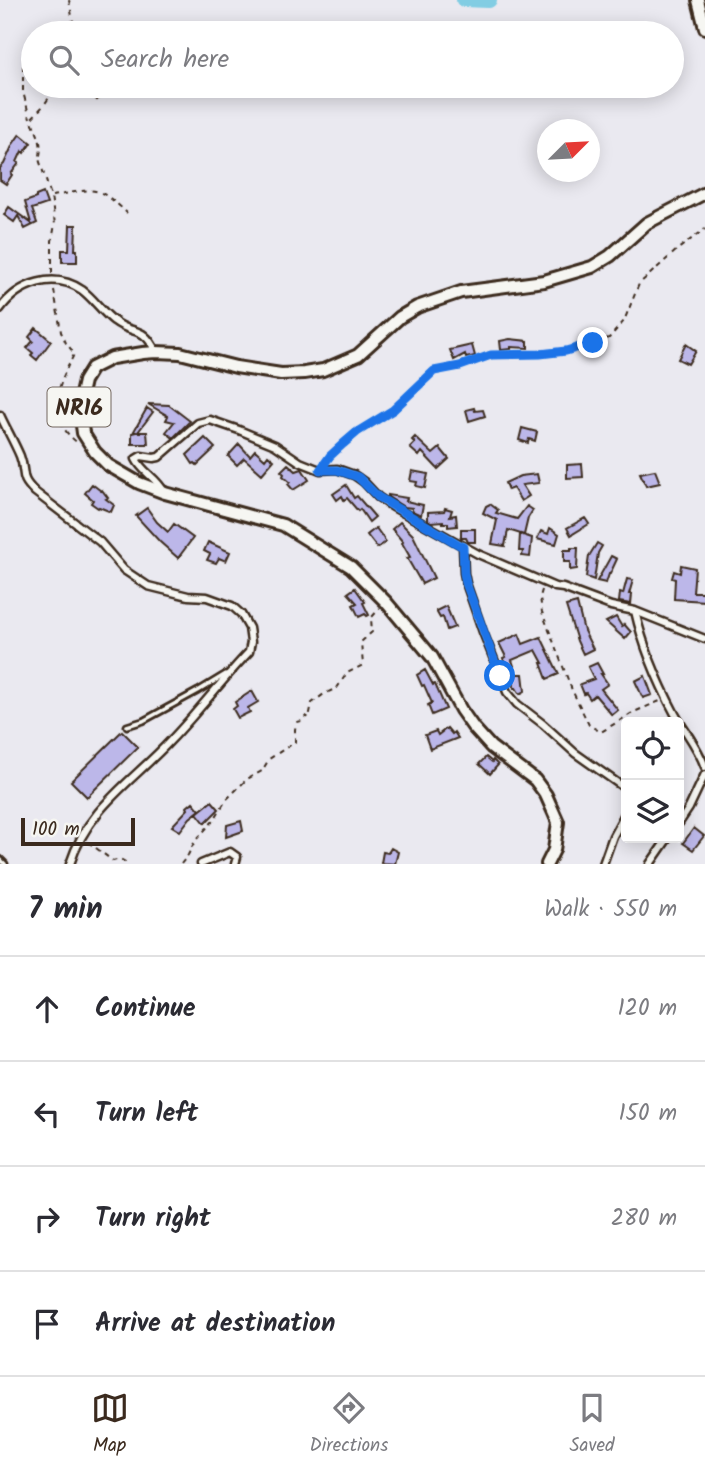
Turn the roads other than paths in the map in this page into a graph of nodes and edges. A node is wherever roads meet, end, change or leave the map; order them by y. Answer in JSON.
{"nodes":[{"id":1,"x":698,"y":0,"type":"edge"},
{"id":2,"x":705,"y":28,"type":"edge"},
{"id":3,"x":705,"y":193,"type":"edge"},
{"id":4,"x":0,"y":309,"type":"edge"},
{"id":5,"x":156,"y":352,"type":"junction"},
{"id":6,"x":0,"y":415,"type":"edge"},
{"id":7,"x":165,"y":493,"type":"junction"},
{"id":8,"x":463,"y":547,"type":"junction"},
{"id":9,"x":635,"y":611,"type":"junction"},
{"id":10,"x":705,"y":639,"type":"edge"},
{"id":11,"x":231,"y":671,"type":"junction"},
{"id":12,"x":127,"y":726,"type":"dead end"},
{"id":13,"x":705,"y":767,"type":"edge"},
{"id":14,"x":705,"y":774,"type":"edge"},
{"id":15,"x":621,"y":785,"type":"edge"},
{"id":16,"x":684,"y":816,"type":"edge"},
{"id":17,"x":621,"y":821,"type":"edge"},
{"id":18,"x":664,"y":843,"type":"edge"},
{"id":19,"x":0,"y":859,"type":"edge"},
{"id":20,"x":71,"y":862,"type":"edge"},
{"id":21,"x":5,"y":864,"type":"edge"},
{"id":22,"x":63,"y":864,"type":"edge"},
{"id":23,"x":201,"y":864,"type":"edge"},
{"id":24,"x":234,"y":864,"type":"edge"},
{"id":25,"x":547,"y":864,"type":"edge"},
{"id":26,"x":603,"y":864,"type":"edge"},
{"id":27,"x":650,"y":864,"type":"edge"}],
"edges":[{"from":1,"to":2,"type":"main road"},
{"from":3,"to":5,"type":"main road","number":"NR16"},
{"from":4,"to":5,"type":"street"},
{"from":5,"to":7,"type":"main road","number":"NR16"},
{"from":6,"to":11,"type":"street"},
{"from":7,"to":8,"type":"street"},
{"from":7,"to":25,"type":"main road","number":"NR16"},
{"from":8,"to":9,"type":"street"},
{"from":8,"to":15,"type":"street"},
{"from":9,"to":10,"type":"street"},
{"from":9,"to":13,"type":"street"},
{"from":11,"to":12,"type":"lane"},
{"from":11,"to":20,"type":"street"},
{"from":14,"to":16,"type":"street"},
{"from":17,"to":26,"type":"street"},
{"from":18,"to":27,"type":"street"},
{"from":19,"to":21,"type":"lane"},
{"from":20,"to":22,"type":"lane"},
{"from":23,"to":24,"type":"street"}]}
